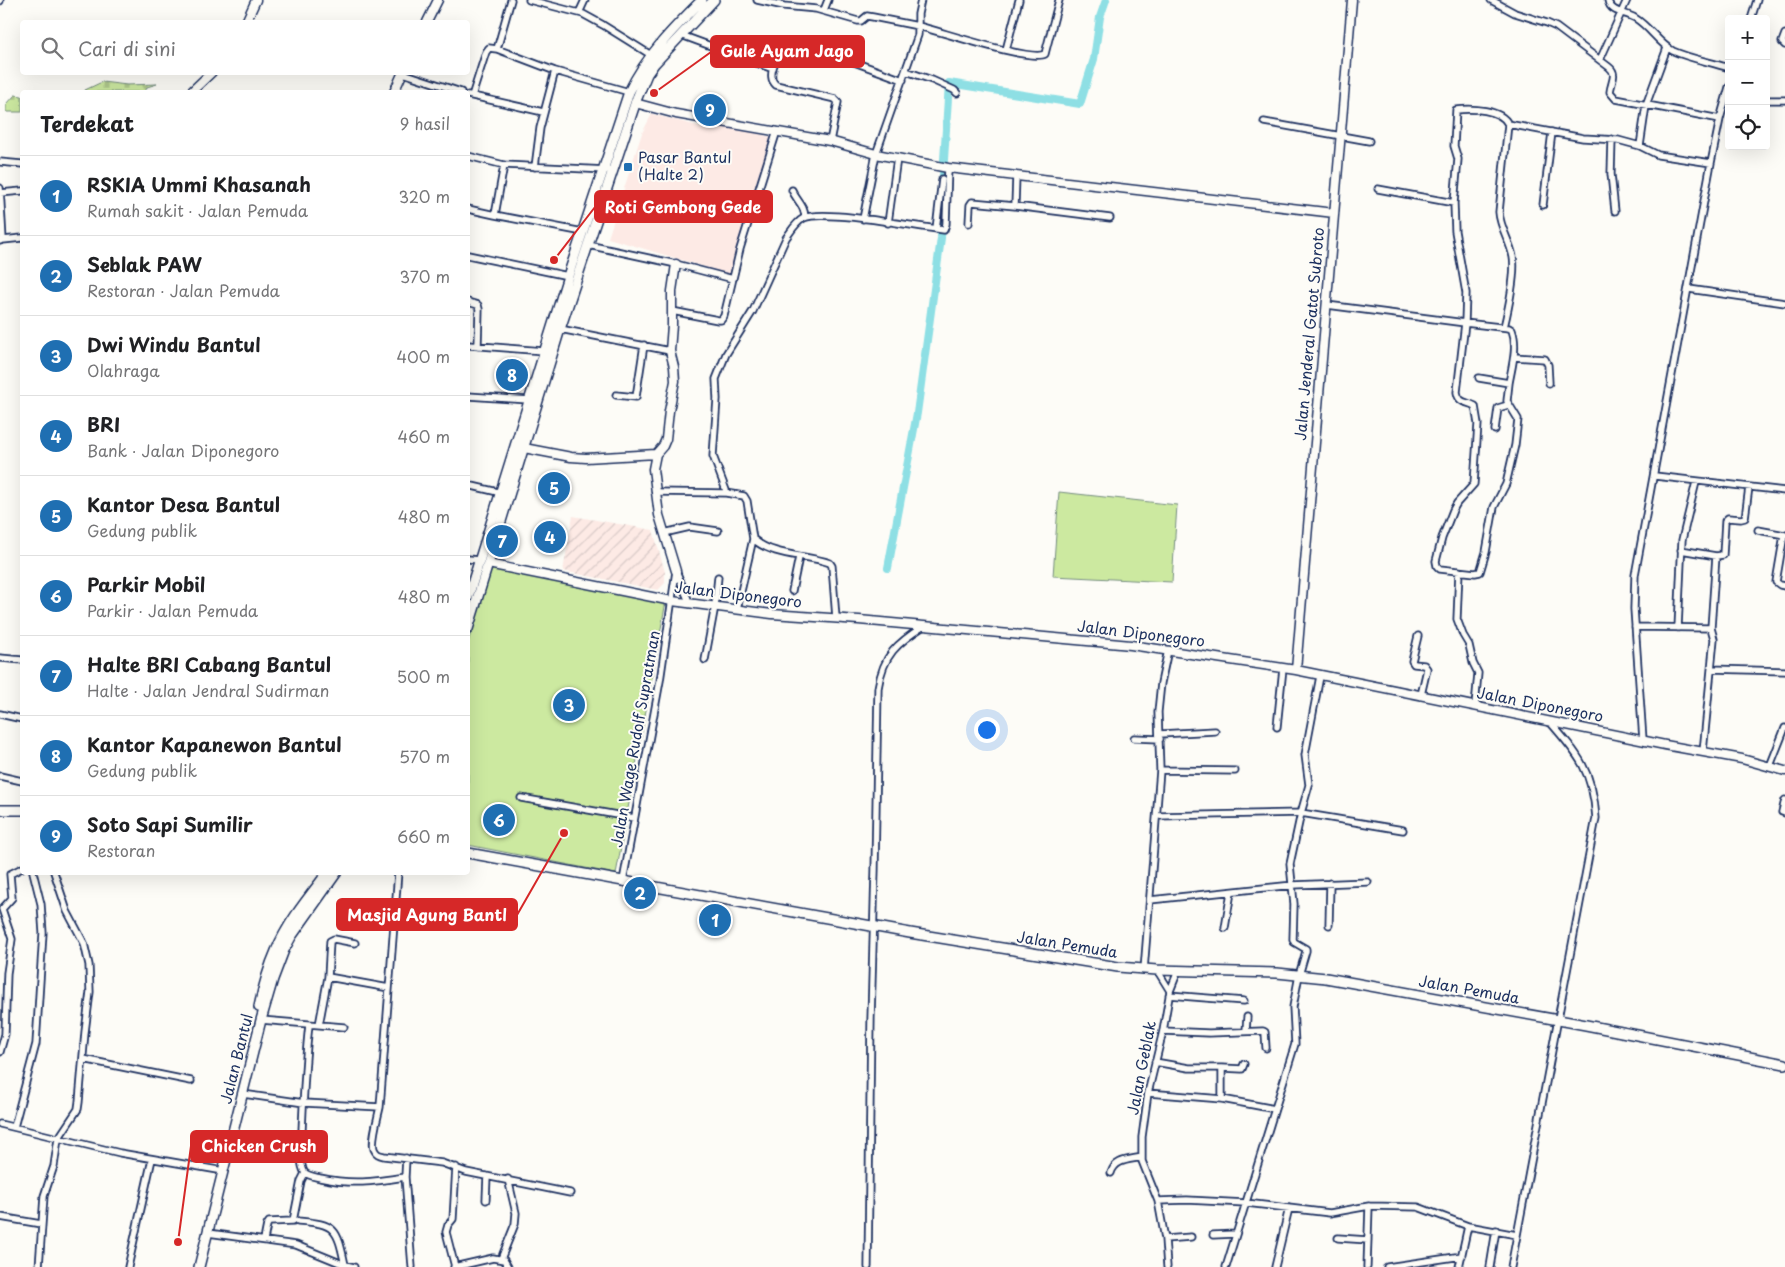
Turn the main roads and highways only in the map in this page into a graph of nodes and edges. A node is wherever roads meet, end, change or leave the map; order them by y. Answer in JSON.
{"nodes":[{"id":1,"x":256,"y":0,"type":"edge"},
{"id":2,"x":438,"y":0,"type":"edge"},
{"id":3,"x":1352,"y":0,"type":"edge"},
{"id":4,"x":708,"y":1,"type":"edge"},
{"id":5,"x":247,"y":20,"type":"edge"},
{"id":6,"x":428,"y":20,"type":"edge"},
{"id":7,"x":209,"y":75,"type":"edge"},
{"id":8,"x":402,"y":75,"type":"edge"},
{"id":9,"x":192,"y":90,"type":"edge"},
{"id":10,"x":395,"y":90,"type":"edge"},
{"id":11,"x":635,"y":103,"type":"junction"},
{"id":12,"x":1334,"y":213,"type":"junction"},
{"id":13,"x":676,"y":264,"type":"road end"},
{"id":14,"x":560,"y":317,"type":"junction"},
{"id":15,"x":524,"y":448,"type":"junction"},
{"id":16,"x":656,"y":454,"type":"junction"},
{"id":17,"x":505,"y":493,"type":"junction"},
{"id":18,"x":483,"y":562,"type":"junction"},
{"id":19,"x":676,"y":571,"type":"road end"},
{"id":20,"x":470,"y":592,"type":"edge"},
{"id":21,"x":470,"y":619,"type":"edge"},
{"id":22,"x":1296,"y":670,"type":"junction"},
{"id":23,"x":1785,"y":771,"type":"edge"},
{"id":24,"x":0,"y":810,"type":"edge"},
{"id":25,"x":20,"y":810,"type":"edge"},
{"id":26,"x":470,"y":852,"type":"edge"},
{"id":27,"x":326,"y":875,"type":"edge"},
{"id":28,"x":334,"y":875,"type":"edge"},
{"id":29,"x":1785,"y":1064,"type":"edge"},
{"id":30,"x":227,"y":1143,"type":"junction"},
{"id":31,"x":193,"y":1267,"type":"edge"},
{"id":32,"x":199,"y":1267,"type":"edge"}],
"edges":[{"from":1,"to":5,"type":"main road"},
{"from":2,"to":6,"type":"main road"},
{"from":3,"to":12,"type":"main road","name":"Jalan Jenderal Gatot Subroto"},
{"from":4,"to":11,"type":"main road"},
{"from":4,"to":14,"type":"main road"},
{"from":7,"to":9,"type":"main road"},
{"from":8,"to":10,"type":"main road"},
{"from":11,"to":12,"type":"main road"},
{"from":11,"to":14,"type":"main road"},
{"from":12,"to":22,"type":"main road","name":"Jalan Jenderal Gatot Subroto"},
{"from":13,"to":16,"type":"main road"},
{"from":14,"to":15,"type":"main road"},
{"from":14,"to":17,"type":"main road"},
{"from":15,"to":16,"type":"main road"},
{"from":15,"to":17,"type":"main road"},
{"from":16,"to":19,"type":"main road"},
{"from":17,"to":18,"type":"main road"},
{"from":18,"to":20,"type":"main road"},
{"from":18,"to":21,"type":"main road"},
{"from":18,"to":22,"type":"main road","name":"Jalan Diponegoro"},
{"from":22,"to":23,"type":"main road","name":"Jalan Diponegoro"},
{"from":24,"to":25,"type":"main road"},
{"from":26,"to":29,"type":"main road","name":"Jalan Pemuda"},
{"from":27,"to":30,"type":"main road","name":"Jalan Bantul"},
{"from":28,"to":30,"type":"main road","name":"Jalan Bantul"},
{"from":30,"to":31,"type":"main road","name":"Jalan Bantul"},
{"from":30,"to":32,"type":"main road","name":"Jalan Bantul"}]}
